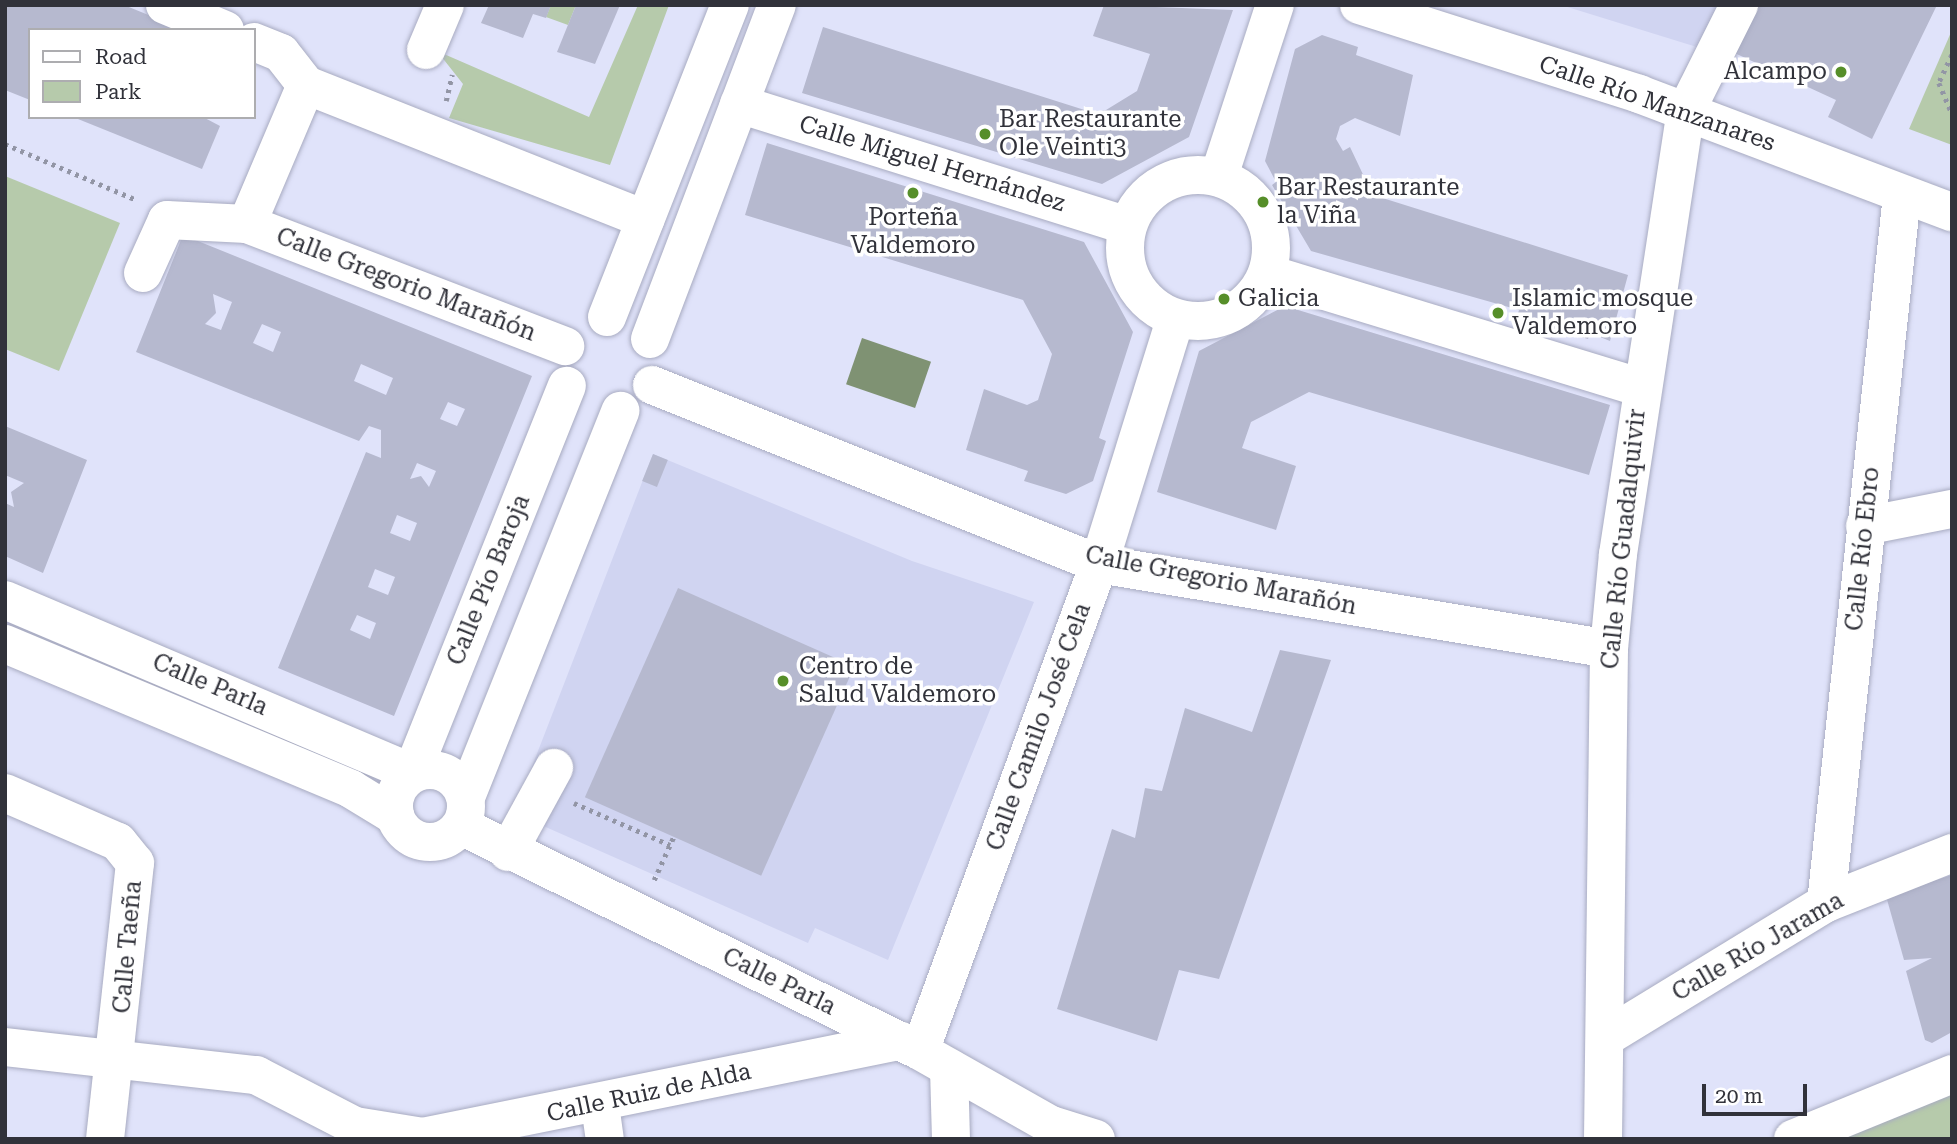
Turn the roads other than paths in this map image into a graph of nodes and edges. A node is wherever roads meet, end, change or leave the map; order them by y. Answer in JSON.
{"nodes":[{"id":1,"x":165,"y":5,"type":"edge"},
{"id":2,"x":445,"y":5,"type":"edge"},
{"id":3,"x":730,"y":5,"type":"edge"},
{"id":4,"x":777,"y":5,"type":"edge"},
{"id":5,"x":1275,"y":5,"type":"edge"},
{"id":6,"x":1359,"y":5,"type":"edge"},
{"id":7,"x":1739,"y":5,"type":"edge"},
{"id":8,"x":220,"y":28,"type":"edge"},
{"id":9,"x":256,"y":43,"type":"edge"},
{"id":10,"x":426,"y":50,"type":"road end"},
{"id":11,"x":306,"y":85,"type":"junction"},
{"id":12,"x":739,"y":104,"type":"junction"},
{"id":13,"x":1686,"y":111,"type":"junction"},
{"id":14,"x":1219,"y":176,"type":"junction"},
{"id":15,"x":1902,"y":195,"type":"junction"},
{"id":16,"x":1952,"y":212,"type":"edge"},
{"id":17,"x":645,"y":219,"type":"junction"},
{"id":18,"x":247,"y":224,"type":"junction"},
{"id":19,"x":1125,"y":225,"type":"junction"},
{"id":20,"x":143,"y":273,"type":"dead end"},
{"id":21,"x":1269,"y":274,"type":"junction"},
{"id":22,"x":607,"y":317,"type":"junction"},
{"id":23,"x":1175,"y":320,"type":"junction"},
{"id":24,"x":650,"y":339,"type":"junction"},
{"id":25,"x":565,"y":346,"type":"junction"},
{"id":26,"x":652,"y":385,"type":"junction"},
{"id":27,"x":566,"y":386,"type":"junction"},
{"id":28,"x":1641,"y":388,"type":"junction"},
{"id":29,"x":620,"y":411,"type":"junction"},
{"id":30,"x":1952,"y":509,"type":"edge"},
{"id":31,"x":1865,"y":526,"type":"junction"},
{"id":32,"x":1099,"y":564,"type":"junction"},
{"id":33,"x":5,"y":600,"type":"edge"},
{"id":34,"x":5,"y":644,"type":"edge"},
{"id":35,"x":1609,"y":649,"type":"junction"},
{"id":36,"x":554,"y":768,"type":"dead end"},
{"id":37,"x":412,"y":773,"type":"junction"},
{"id":38,"x":5,"y":793,"type":"edge"},
{"id":39,"x":464,"y":811,"type":"junction"},
{"id":40,"x":395,"y":816,"type":"junction"},
{"id":41,"x":508,"y":852,"type":"junction"},
{"id":42,"x":1952,"y":853,"type":"edge"},
{"id":43,"x":1826,"y":903,"type":"junction"},
{"id":44,"x":1608,"y":1036,"type":"junction"},
{"id":45,"x":5,"y":1046,"type":"edge"},
{"id":46,"x":923,"y":1053,"type":"junction"},
{"id":47,"x":117,"y":1059,"type":"junction"},
{"id":48,"x":1952,"y":1073,"type":"edge"},
{"id":49,"x":602,"y":1122,"type":"edge"},
{"id":50,"x":1050,"y":1132,"type":"edge"},
{"id":51,"x":105,"y":1139,"type":"edge"},
{"id":52,"x":951,"y":1139,"type":"edge"},
{"id":53,"x":1096,"y":1139,"type":"edge"},
{"id":54,"x":1603,"y":1139,"type":"edge"},
{"id":55,"x":1793,"y":1139,"type":"edge"}],
"edges":[{"from":1,"to":8,"type":"street"},
{"from":2,"to":10,"type":"street"},
{"from":3,"to":17,"type":"street"},
{"from":4,"to":12,"type":"street"},
{"from":5,"to":14,"type":"street"},
{"from":6,"to":13,"type":"street","name":"Calle Río Manzanares"},
{"from":7,"to":13,"type":"street","name":"Calle Río Guadalquivir"},
{"from":9,"to":11,"type":"street"},
{"from":11,"to":17,"type":"street"},
{"from":11,"to":18,"type":"street"},
{"from":12,"to":19,"type":"street","name":"Calle Miguel Hernández"},
{"from":12,"to":24,"type":"street"},
{"from":13,"to":15,"type":"street","name":"Calle Río Manzanares"},
{"from":13,"to":28,"type":"street","name":"Calle Río Guadalquivir"},
{"from":14,"to":19,"type":"street"},
{"from":14,"to":21,"type":"street"},
{"from":15,"to":16,"type":"street","name":"Calle Río Manzanares"},
{"from":15,"to":31,"type":"street","name":"Calle Río Ebro"},
{"from":17,"to":22,"type":"street"},
{"from":18,"to":20,"type":"street","name":"Calle Gregorio Marañón"},
{"from":18,"to":25,"type":"street","name":"Calle Gregorio Marañón"},
{"from":19,"to":23,"type":"street"},
{"from":21,"to":23,"type":"street"},
{"from":21,"to":28,"type":"street"},
{"from":22,"to":24,"type":"street"},
{"from":22,"to":25,"type":"street"},
{"from":23,"to":32,"type":"street","name":"Calle Camilo José Cela"},
{"from":24,"to":26,"type":"street"},
{"from":25,"to":27,"type":"street"},
{"from":26,"to":29,"type":"street"},
{"from":26,"to":32,"type":"street","name":"Calle Gregorio Marañón"},
{"from":27,"to":29,"type":"street"},
{"from":27,"to":37,"type":"street","name":"Calle Pío Baroja"},
{"from":28,"to":35,"type":"street","name":"Calle Río Guadalquivir"},
{"from":29,"to":39,"type":"street"},
{"from":30,"to":31,"type":"street"},
{"from":31,"to":43,"type":"street","name":"Calle Río Ebro"},
{"from":32,"to":35,"type":"street","name":"Calle Gregorio Marañón"},
{"from":32,"to":46,"type":"street","name":"Calle Camilo José Cela"},
{"from":33,"to":37,"type":"street","name":"Calle Parla"},
{"from":34,"to":40,"type":"street","name":"Calle Parla"},
{"from":35,"to":44,"type":"street","name":"Calle Río Guadalquivir"},
{"from":36,"to":41,"type":"street"},
{"from":37,"to":39,"type":"street"},
{"from":37,"to":40,"type":"street"},
{"from":38,"to":47,"type":"street","name":"Calle Taeña"},
{"from":39,"to":40,"type":"street"},
{"from":39,"to":41,"type":"street","name":"Calle Parla"},
{"from":41,"to":46,"type":"street","name":"Calle Parla"},
{"from":42,"to":43,"type":"street","name":"Calle Río Jarama"},
{"from":43,"to":44,"type":"street","name":"Calle Río Jarama"},
{"from":44,"to":54,"type":"street","name":"Calle Río Guadalquivir"},
{"from":45,"to":47,"type":"street","name":"Calle Ruiz de Alda"},
{"from":46,"to":49,"type":"street","name":"Calle Ruiz de Alda"},
{"from":46,"to":50,"type":"street","name":"Calle Parla"},
{"from":46,"to":52,"type":"street"},
{"from":47,"to":49,"type":"street","name":"Calle Ruiz de Alda"},
{"from":47,"to":51,"type":"street","name":"Calle Taeña"},
{"from":48,"to":55,"type":"street"},
{"from":50,"to":53,"type":"street","name":"Calle Parla"}]}
